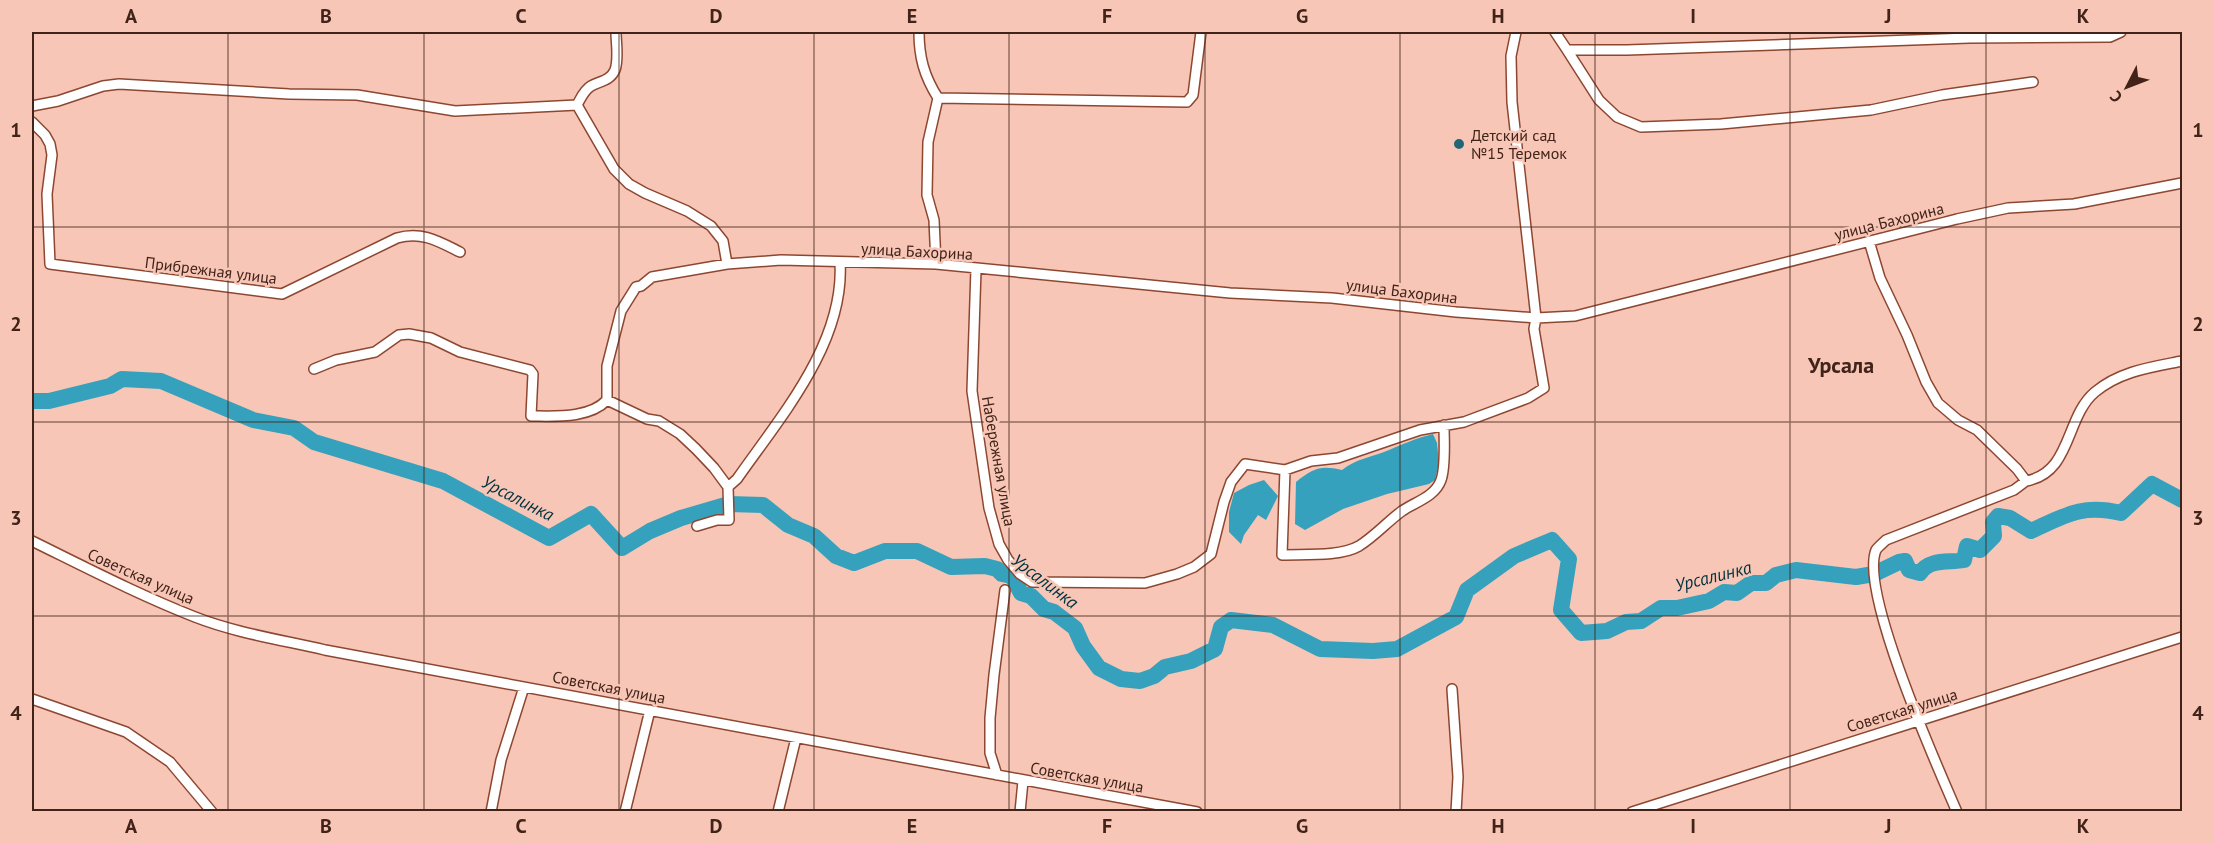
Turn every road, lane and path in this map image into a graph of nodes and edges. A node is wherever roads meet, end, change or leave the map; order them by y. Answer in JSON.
{"nodes":[{"id":1,"x":616,"y":32,"type":"edge"},
{"id":2,"x":919,"y":32,"type":"edge"},
{"id":3,"x":1201,"y":32,"type":"edge"},
{"id":4,"x":1516,"y":32,"type":"edge"},
{"id":5,"x":1555,"y":32,"type":"edge"},
{"id":6,"x":2121,"y":32,"type":"edge"},
{"id":7,"x":1567,"y":50,"type":"junction"},
{"id":8,"x":2033,"y":82,"type":"dead end"},
{"id":9,"x":938,"y":98,"type":"junction"},
{"id":10,"x":577,"y":105,"type":"junction"},
{"id":11,"x":32,"y":106,"type":"edge"},
{"id":12,"x":32,"y":122,"type":"edge"},
{"id":13,"x":2182,"y":183,"type":"edge"},
{"id":14,"x":1869,"y":241,"type":"junction"},
{"id":15,"x":460,"y":252,"type":"dead end"},
{"id":16,"x":840,"y":262,"type":"junction"},
{"id":17,"x":727,"y":264,"type":"junction"},
{"id":18,"x":936,"y":264,"type":"junction"},
{"id":19,"x":976,"y":269,"type":"junction"},
{"id":20,"x":1536,"y":318,"type":"junction"},
{"id":21,"x":2182,"y":362,"type":"edge"},
{"id":22,"x":314,"y":369,"type":"dead end"},
{"id":23,"x":608,"y":400,"type":"junction"},
{"id":24,"x":1444,"y":425,"type":"junction"},
{"id":25,"x":1285,"y":470,"type":"junction"},
{"id":26,"x":2026,"y":481,"type":"junction"},
{"id":27,"x":728,"y":487,"type":"junction"},
{"id":28,"x":697,"y":526,"type":"dead end"},
{"id":29,"x":32,"y":541,"type":"edge"},
{"id":30,"x":1005,"y":590,"type":"dead end"},
{"id":31,"x":2182,"y":637,"type":"edge"},
{"id":32,"x":524,"y":687,"type":"junction"},
{"id":33,"x":1452,"y":689,"type":"dead end"},
{"id":34,"x":32,"y":699,"type":"edge"},
{"id":35,"x":650,"y":710,"type":"junction"},
{"id":36,"x":1918,"y":721,"type":"junction"},
{"id":37,"x":796,"y":738,"type":"junction"},
{"id":38,"x":997,"y":775,"type":"junction"},
{"id":39,"x":1023,"y":781,"type":"junction"},
{"id":40,"x":1190,"y":811,"type":"edge"},
{"id":41,"x":212,"y":812,"type":"edge"},
{"id":42,"x":491,"y":812,"type":"edge"},
{"id":43,"x":625,"y":812,"type":"edge"},
{"id":44,"x":778,"y":812,"type":"edge"},
{"id":45,"x":1020,"y":812,"type":"edge"},
{"id":46,"x":1456,"y":812,"type":"edge"},
{"id":47,"x":1632,"y":812,"type":"edge"},
{"id":48,"x":1957,"y":812,"type":"edge"}],
"edges":[{"from":1,"to":10,"type":"street"},
{"from":2,"to":9,"type":"street"},
{"from":3,"to":9,"type":"street"},
{"from":4,"to":20,"type":"street"},
{"from":5,"to":7,"type":"street"},
{"from":6,"to":7,"type":"street"},
{"from":7,"to":8,"type":"street"},
{"from":9,"to":18,"type":"street"},
{"from":10,"to":11,"type":"street"},
{"from":10,"to":17,"type":"street"},
{"from":12,"to":15,"type":"street","name":"Прибрежная улица"},
{"from":13,"to":14,"type":"street","name":"улица Бахорина"},
{"from":14,"to":20,"type":"street","name":"улица Бахорина"},
{"from":14,"to":26,"type":"street"},
{"from":16,"to":17,"type":"street","name":"улица Бахорина"},
{"from":16,"to":18,"type":"street","name":"улица Бахорина"},
{"from":16,"to":27,"type":"street"},
{"from":17,"to":23,"type":"street","name":"улица Бахорина"},
{"from":18,"to":19,"type":"street","name":"улица Бахорина"},
{"from":19,"to":20,"type":"street","name":"улица Бахорина"},
{"from":19,"to":25,"type":"street","name":"Набережная улица"},
{"from":20,"to":24,"type":"street"},
{"from":21,"to":26,"type":"street"},
{"from":22,"to":23,"type":"street"},
{"from":23,"to":27,"type":"street"},
{"from":24,"to":25,"type":"street"},
{"from":24,"to":25,"type":"street"},
{"from":26,"to":36,"type":"street"},
{"from":27,"to":28,"type":"street"},
{"from":29,"to":32,"type":"street","name":"Советская улица"},
{"from":30,"to":38,"type":"street"},
{"from":31,"to":36,"type":"street","name":"Советская улица"},
{"from":32,"to":35,"type":"street","name":"Советская улица"},
{"from":32,"to":42,"type":"street"},
{"from":33,"to":46,"type":"street"},
{"from":34,"to":41,"type":"street"},
{"from":35,"to":37,"type":"street","name":"Советская улица"},
{"from":35,"to":43,"type":"street"},
{"from":36,"to":47,"type":"street","name":"Советская улица"},
{"from":36,"to":48,"type":"street"},
{"from":37,"to":38,"type":"street","name":"Советская улица"},
{"from":37,"to":44,"type":"street"},
{"from":38,"to":39,"type":"street","name":"Советская улица"},
{"from":39,"to":40,"type":"street","name":"Советская улица"},
{"from":39,"to":45,"type":"street"}]}
